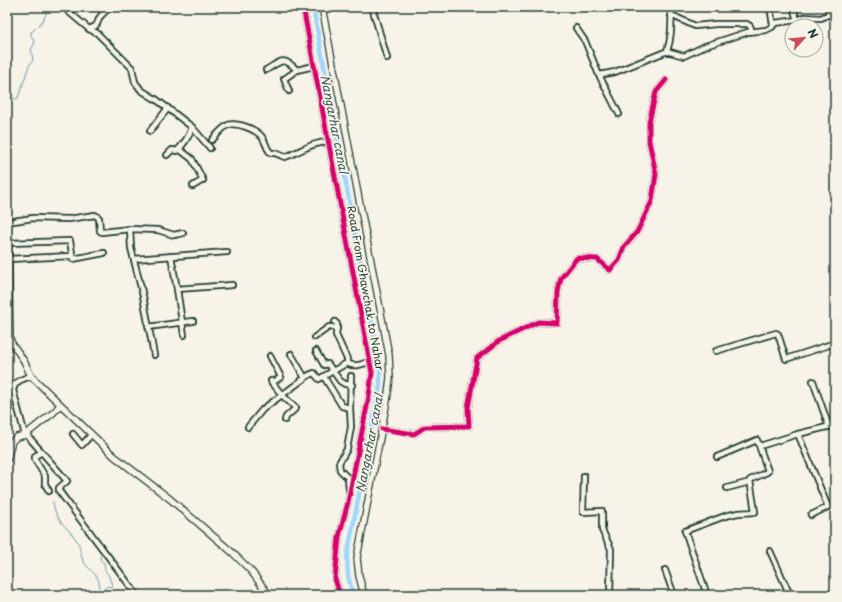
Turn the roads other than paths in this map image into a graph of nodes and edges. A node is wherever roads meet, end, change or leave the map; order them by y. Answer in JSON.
{"nodes":[{"id":1,"x":63,"y":7,"type":"edge"},
{"id":2,"x":110,"y":7,"type":"edge"},
{"id":3,"x":303,"y":7,"type":"edge"},
{"id":4,"x":322,"y":7,"type":"edge"},
{"id":5,"x":372,"y":7,"type":"edge"},
{"id":6,"x":670,"y":7,"type":"edge"},
{"id":7,"x":770,"y":7,"type":"edge"},
{"id":8,"x":793,"y":7,"type":"edge"},
{"id":9,"x":832,"y":13,"type":"edge"},
{"id":10,"x":671,"y":15,"type":"junction"},
{"id":11,"x":796,"y":18,"type":"edge"},
{"id":12,"x":802,"y":18,"type":"edge"},
{"id":13,"x":821,"y":18,"type":"edge"},
{"id":14,"x":821,"y":18,"type":"edge"},
{"id":15,"x":784,"y":21,"type":"edge"},
{"id":16,"x":773,"y":25,"type":"junction"},
{"id":17,"x":576,"y":28,"type":"dead end"},
{"id":18,"x":89,"y":29,"type":"junction"},
{"id":19,"x":752,"y":31,"type":"junction"},
{"id":20,"x":667,"y":51,"type":"junction"},
{"id":21,"x":387,"y":58,"type":"dead end"},
{"id":22,"x":314,"y":66,"type":"junction"},
{"id":23,"x":266,"y":70,"type":"dead end"},
{"id":24,"x":297,"y":70,"type":"junction"},
{"id":25,"x":599,"y":75,"type":"junction"},
{"id":26,"x":666,"y":80,"type":"dead end"},
{"id":27,"x":290,"y":91,"type":"dead end"},
{"id":28,"x":168,"y":108,"type":"junction"},
{"id":29,"x":619,"y":114,"type":"dead end"},
{"id":30,"x":192,"y":127,"type":"junction"},
{"id":31,"x":150,"y":131,"type":"dead end"},
{"id":32,"x":212,"y":140,"type":"dead end"},
{"id":33,"x":329,"y":142,"type":"junction"},
{"id":34,"x":179,"y":148,"type":"junction"},
{"id":35,"x":210,"y":148,"type":"dead end"},
{"id":36,"x":167,"y":155,"type":"dead end"},
{"id":37,"x":7,"y":181,"type":"edge"},
{"id":38,"x":193,"y":186,"type":"dead end"},
{"id":39,"x":7,"y":190,"type":"edge"},
{"id":40,"x":7,"y":222,"type":"edge"},
{"id":41,"x":7,"y":228,"type":"edge"},
{"id":42,"x":130,"y":229,"type":"junction"},
{"id":43,"x":184,"y":233,"type":"dead end"},
{"id":44,"x":8,"y":243,"type":"junction"},
{"id":45,"x":227,"y":252,"type":"dead end"},
{"id":46,"x":104,"y":253,"type":"dead end"},
{"id":47,"x":72,"y":256,"type":"junction"},
{"id":48,"x":171,"y":256,"type":"junction"},
{"id":49,"x":8,"y":259,"type":"edge"},
{"id":50,"x":134,"y":259,"type":"junction"},
{"id":51,"x":232,"y":285,"type":"dead end"},
{"id":52,"x":177,"y":289,"type":"junction"},
{"id":53,"x":193,"y":321,"type":"dead end"},
{"id":54,"x":182,"y":322,"type":"junction"},
{"id":55,"x":335,"y":322,"type":"dead end"},
{"id":56,"x":148,"y":327,"type":"junction"},
{"id":57,"x":337,"y":329,"type":"junction"},
{"id":58,"x":184,"y":336,"type":"dead end"},
{"id":59,"x":314,"y":337,"type":"dead end"},
{"id":60,"x":835,"y":343,"type":"edge"},
{"id":61,"x":316,"y":351,"type":"dead end"},
{"id":62,"x":716,"y":351,"type":"dead end"},
{"id":63,"x":291,"y":354,"type":"dead end"},
{"id":64,"x":154,"y":355,"type":"dead end"},
{"id":65,"x":270,"y":356,"type":"dead end"},
{"id":66,"x":370,"y":361,"type":"junction"},
{"id":67,"x":347,"y":363,"type":"junction"},
{"id":68,"x":324,"y":365,"type":"junction"},
{"id":69,"x":334,"y":370,"type":"junction"},
{"id":70,"x":31,"y":376,"type":"junction"},
{"id":71,"x":326,"y":376,"type":"junction"},
{"id":72,"x":352,"y":376,"type":"dead end"},
{"id":73,"x":305,"y":378,"type":"junction"},
{"id":74,"x":813,"y":381,"type":"dead end"},
{"id":75,"x":7,"y":383,"type":"edge"},
{"id":76,"x":14,"y":385,"type":"junction"},
{"id":77,"x":352,"y":385,"type":"junction"},
{"id":78,"x":282,"y":395,"type":"junction"},
{"id":79,"x":60,"y":405,"type":"junction"},
{"id":80,"x":350,"y":408,"type":"junction"},
{"id":81,"x":286,"y":420,"type":"dead end"},
{"id":82,"x":835,"y":425,"type":"edge"},
{"id":83,"x":248,"y":427,"type":"dead end"},
{"id":84,"x":829,"y":427,"type":"junction"},
{"id":85,"x":382,"y":429,"type":"junction"},
{"id":86,"x":25,"y":434,"type":"junction"},
{"id":87,"x":72,"y":434,"type":"dead end"},
{"id":88,"x":798,"y":434,"type":"junction"},
{"id":89,"x":91,"y":435,"type":"junction"},
{"id":90,"x":760,"y":446,"type":"junction"},
{"id":91,"x":42,"y":452,"type":"junction"},
{"id":92,"x":716,"y":457,"type":"dead end"},
{"id":93,"x":7,"y":460,"type":"edge"},
{"id":94,"x":584,"y":476,"type":"dead end"},
{"id":95,"x":750,"y":482,"type":"junction"},
{"id":96,"x":727,"y":488,"type":"dead end"},
{"id":97,"x":49,"y":490,"type":"dead end"},
{"id":98,"x":349,"y":496,"type":"junction"},
{"id":99,"x":811,"y":516,"type":"dead end"},
{"id":100,"x":770,"y":551,"type":"dead end"},
{"id":101,"x":665,"y":570,"type":"dead end"},
{"id":102,"x":789,"y":593,"type":"edge"},
{"id":103,"x":138,"y":595,"type":"edge"},
{"id":104,"x":269,"y":595,"type":"edge"},
{"id":105,"x":340,"y":595,"type":"edge"},
{"id":106,"x":364,"y":595,"type":"edge"},
{"id":107,"x":610,"y":595,"type":"edge"},
{"id":108,"x":674,"y":595,"type":"edge"},
{"id":109,"x":707,"y":595,"type":"edge"},
{"id":110,"x":778,"y":595,"type":"edge"}],
"edges":[{"from":1,"to":18,"type":"street"},
{"from":2,"to":18,"type":"street"},
{"from":3,"to":22,"type":"street","name":"Road From Ghawchak to Nahar"},
{"from":4,"to":85,"type":"street"},
{"from":5,"to":21,"type":"street"},
{"from":6,"to":10,"type":"street"},
{"from":7,"to":16,"type":"street"},
{"from":8,"to":11,"type":"street"},
{"from":9,"to":13,"type":"street"},
{"from":10,"to":19,"type":"street"},
{"from":10,"to":20,"type":"street"},
{"from":12,"to":14,"type":"street"},
{"from":15,"to":16,"type":"street"},
{"from":16,"to":19,"type":"street"},
{"from":17,"to":25,"type":"street"},
{"from":18,"to":28,"type":"street"},
{"from":19,"to":20,"type":"street"},
{"from":20,"to":25,"type":"street"},
{"from":22,"to":24,"type":"street"},
{"from":22,"to":33,"type":"street","name":"Road From Ghawchak to Nahar"},
{"from":23,"to":24,"type":"street"},
{"from":24,"to":27,"type":"street"},
{"from":25,"to":29,"type":"street"},
{"from":26,"to":85,"type":"street"},
{"from":28,"to":30,"type":"street"},
{"from":28,"to":31,"type":"street"},
{"from":30,"to":34,"type":"street"},
{"from":30,"to":35,"type":"street"},
{"from":32,"to":33,"type":"street"},
{"from":33,"to":66,"type":"street","name":"Road From Ghawchak to Nahar"},
{"from":34,"to":36,"type":"street"},
{"from":34,"to":38,"type":"street"},
{"from":37,"to":39,"type":"street"},
{"from":40,"to":42,"type":"street"},
{"from":41,"to":44,"type":"street"},
{"from":42,"to":43,"type":"street"},
{"from":42,"to":50,"type":"street"},
{"from":44,"to":47,"type":"street"},
{"from":44,"to":49,"type":"street"},
{"from":45,"to":48,"type":"street"},
{"from":46,"to":47,"type":"street"},
{"from":47,"to":49,"type":"street"},
{"from":48,"to":50,"type":"street"},
{"from":48,"to":52,"type":"street"},
{"from":49,"to":70,"type":"street"},
{"from":50,"to":56,"type":"street"},
{"from":51,"to":52,"type":"street"},
{"from":52,"to":54,"type":"street"},
{"from":53,"to":54,"type":"street"},
{"from":54,"to":56,"type":"street"},
{"from":54,"to":58,"type":"street"},
{"from":55,"to":57,"type":"street"},
{"from":56,"to":64,"type":"street"},
{"from":57,"to":59,"type":"street"},
{"from":57,"to":67,"type":"street"},
{"from":60,"to":62,"type":"street"},
{"from":61,"to":68,"type":"street"},
{"from":63,"to":73,"type":"street"},
{"from":65,"to":78,"type":"street"},
{"from":66,"to":67,"type":"street"},
{"from":66,"to":98,"type":"street","name":"Road From Ghawchak to Nahar"},
{"from":67,"to":69,"type":"street"},
{"from":68,"to":69,"type":"street"},
{"from":68,"to":71,"type":"street"},
{"from":69,"to":71,"type":"street"},
{"from":69,"to":77,"type":"street"},
{"from":70,"to":76,"type":"street"},
{"from":70,"to":79,"type":"street"},
{"from":71,"to":73,"type":"street"},
{"from":71,"to":80,"type":"street"},
{"from":72,"to":77,"type":"street"},
{"from":73,"to":78,"type":"street"},
{"from":74,"to":84,"type":"street"},
{"from":75,"to":76,"type":"street"},
{"from":76,"to":86,"type":"street"},
{"from":77,"to":80,"type":"street"},
{"from":78,"to":81,"type":"street"},
{"from":78,"to":83,"type":"street"},
{"from":79,"to":86,"type":"street"},
{"from":79,"to":89,"type":"street"},
{"from":80,"to":98,"type":"street"},
{"from":82,"to":84,"type":"street"},
{"from":84,"to":88,"type":"street"},
{"from":85,"to":106,"type":"street"},
{"from":86,"to":91,"type":"street"},
{"from":86,"to":93,"type":"street"},
{"from":87,"to":89,"type":"street"},
{"from":88,"to":90,"type":"street"},
{"from":88,"to":99,"type":"street"},
{"from":89,"to":104,"type":"street"},
{"from":90,"to":92,"type":"street"},
{"from":90,"to":95,"type":"street"},
{"from":91,"to":97,"type":"street"},
{"from":91,"to":103,"type":"street"},
{"from":94,"to":107,"type":"street"},
{"from":95,"to":96,"type":"street"},
{"from":95,"to":109,"type":"street"},
{"from":98,"to":105,"type":"street","name":"Road From Ghawchak to Nahar"},
{"from":100,"to":102,"type":"street"},
{"from":101,"to":108,"type":"street"},
{"from":102,"to":110,"type":"street"}]}
